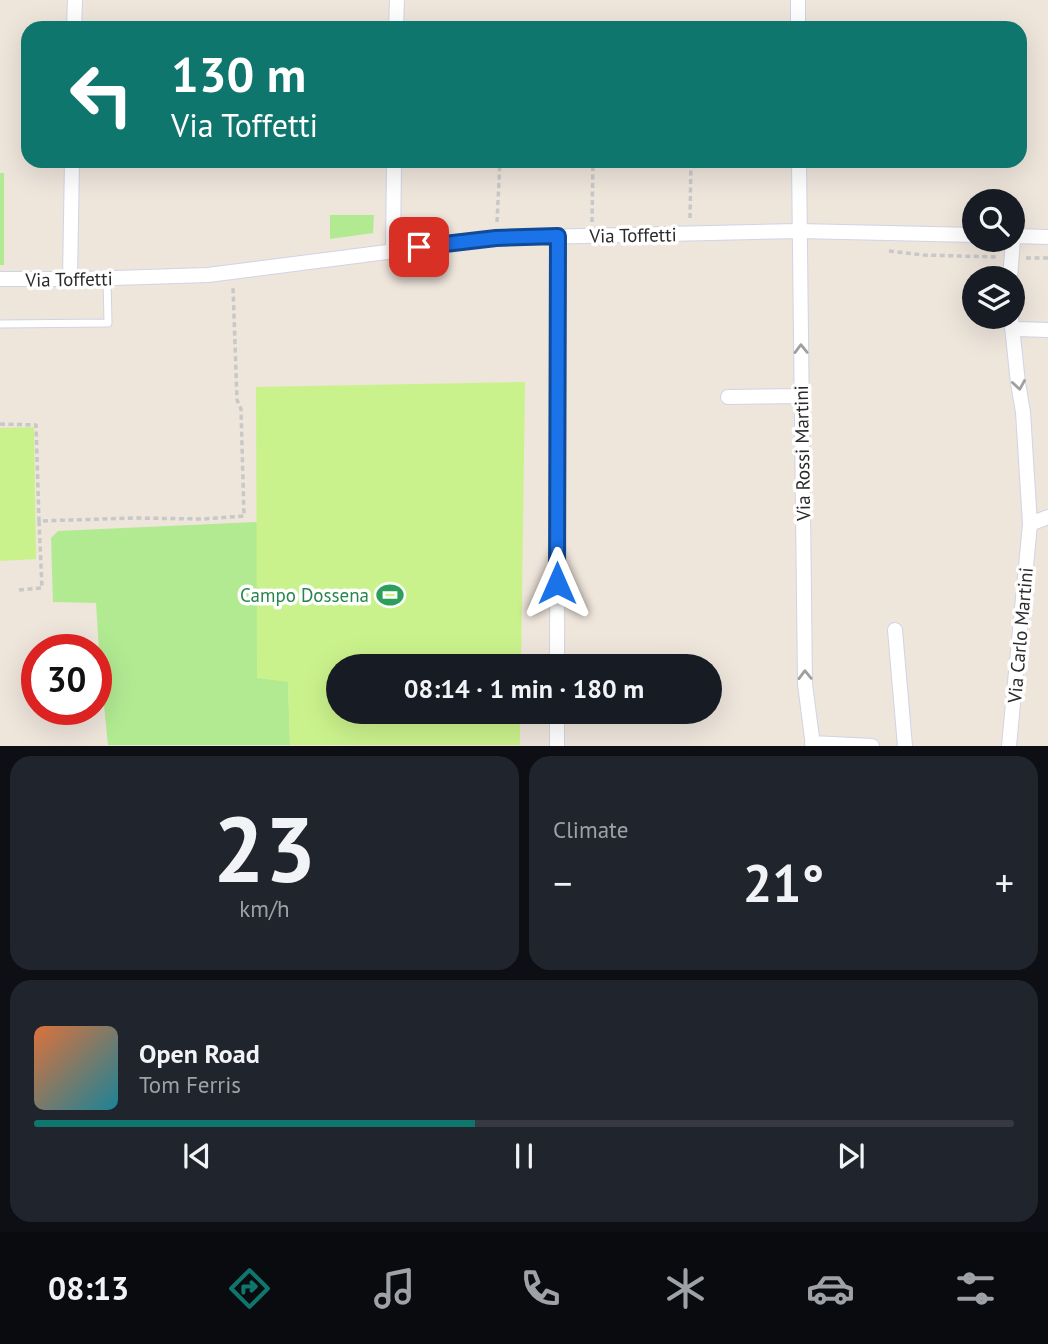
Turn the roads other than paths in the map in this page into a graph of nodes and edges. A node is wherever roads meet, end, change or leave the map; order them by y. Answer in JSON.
{"nodes":[{"id":1,"x":75,"y":0,"type":"edge"},
{"id":2,"x":397,"y":0,"type":"edge"},
{"id":3,"x":798,"y":0,"type":"edge"},
{"id":4,"x":74,"y":21,"type":"edge"},
{"id":5,"x":396,"y":21,"type":"edge"},
{"id":6,"x":798,"y":21,"type":"edge"},
{"id":7,"x":72,"y":168,"type":"edge"},
{"id":8,"x":394,"y":168,"type":"edge"},
{"id":9,"x":799,"y":168,"type":"edge"},
{"id":10,"x":799,"y":231,"type":"junction"},
{"id":11,"x":962,"y":235,"type":"edge"},
{"id":12,"x":558,"y":236,"type":"junction"},
{"id":13,"x":1048,"y":237,"type":"edge"},
{"id":14,"x":1025,"y":238,"type":"edge"},
{"id":15,"x":393,"y":250,"type":"junction"},
{"id":16,"x":0,"y":279,"type":"edge"},
{"id":17,"x":70,"y":279,"type":"junction"},
{"id":18,"x":107,"y":279,"type":"junction"},
{"id":19,"x":0,"y":324,"type":"edge"},
{"id":20,"x":1025,"y":326,"type":"edge"},
{"id":21,"x":1013,"y":329,"type":"edge"},
{"id":22,"x":1048,"y":330,"type":"edge"},
{"id":23,"x":801,"y":396,"type":"junction"},
{"id":24,"x":728,"y":397,"type":"dead end"},
{"id":25,"x":1048,"y":517,"type":"edge"},
{"id":26,"x":1031,"y":524,"type":"junction"},
{"id":27,"x":895,"y":630,"type":"dead end"},
{"id":28,"x":557,"y":654,"type":"edge"},
{"id":29,"x":557,"y":724,"type":"edge"},
{"id":30,"x":813,"y":744,"type":"edge"},
{"id":31,"x":557,"y":746,"type":"edge"},
{"id":32,"x":872,"y":746,"type":"edge"},
{"id":33,"x":905,"y":746,"type":"edge"},
{"id":34,"x":1009,"y":746,"type":"edge"}],
"edges":[{"from":1,"to":4,"type":"street"},
{"from":2,"to":5,"type":"street"},
{"from":3,"to":6,"type":"street"},
{"from":7,"to":17,"type":"street"},
{"from":8,"to":15,"type":"street"},
{"from":9,"to":10,"type":"street","name":"Via Rossi Martini"},
{"from":10,"to":11,"type":"street","name":"Via Toffetti"},
{"from":10,"to":12,"type":"street","name":"Via Toffetti"},
{"from":23,"to":10,"type":"street","name":"Via Rossi Martini","one_way":true},
{"from":12,"to":15,"type":"street","name":"Via Toffetti"},
{"from":12,"to":28,"type":"street"},
{"from":13,"to":14,"type":"street"},
{"from":15,"to":18,"type":"street","name":"Via Toffetti"},
{"from":16,"to":17,"type":"street","name":"Via Toffetti"},
{"from":17,"to":18,"type":"street","name":"Via Toffetti"},
{"from":18,"to":19,"type":"lane"},
{"from":20,"to":22,"type":"street","name":"Via Carlo Martini"},
{"from":21,"to":26,"type":"street","name":"Via Carlo Martini","one_way":true},
{"from":23,"to":24,"type":"street"},
{"from":30,"to":23,"type":"street","name":"Via Rossi Martini","one_way":true},
{"from":25,"to":26,"type":"street"},
{"from":26,"to":34,"type":"street","name":"Via Carlo Martini"},
{"from":27,"to":33,"type":"street"},
{"from":29,"to":31,"type":"street"},
{"from":30,"to":32,"type":"street"}]}
